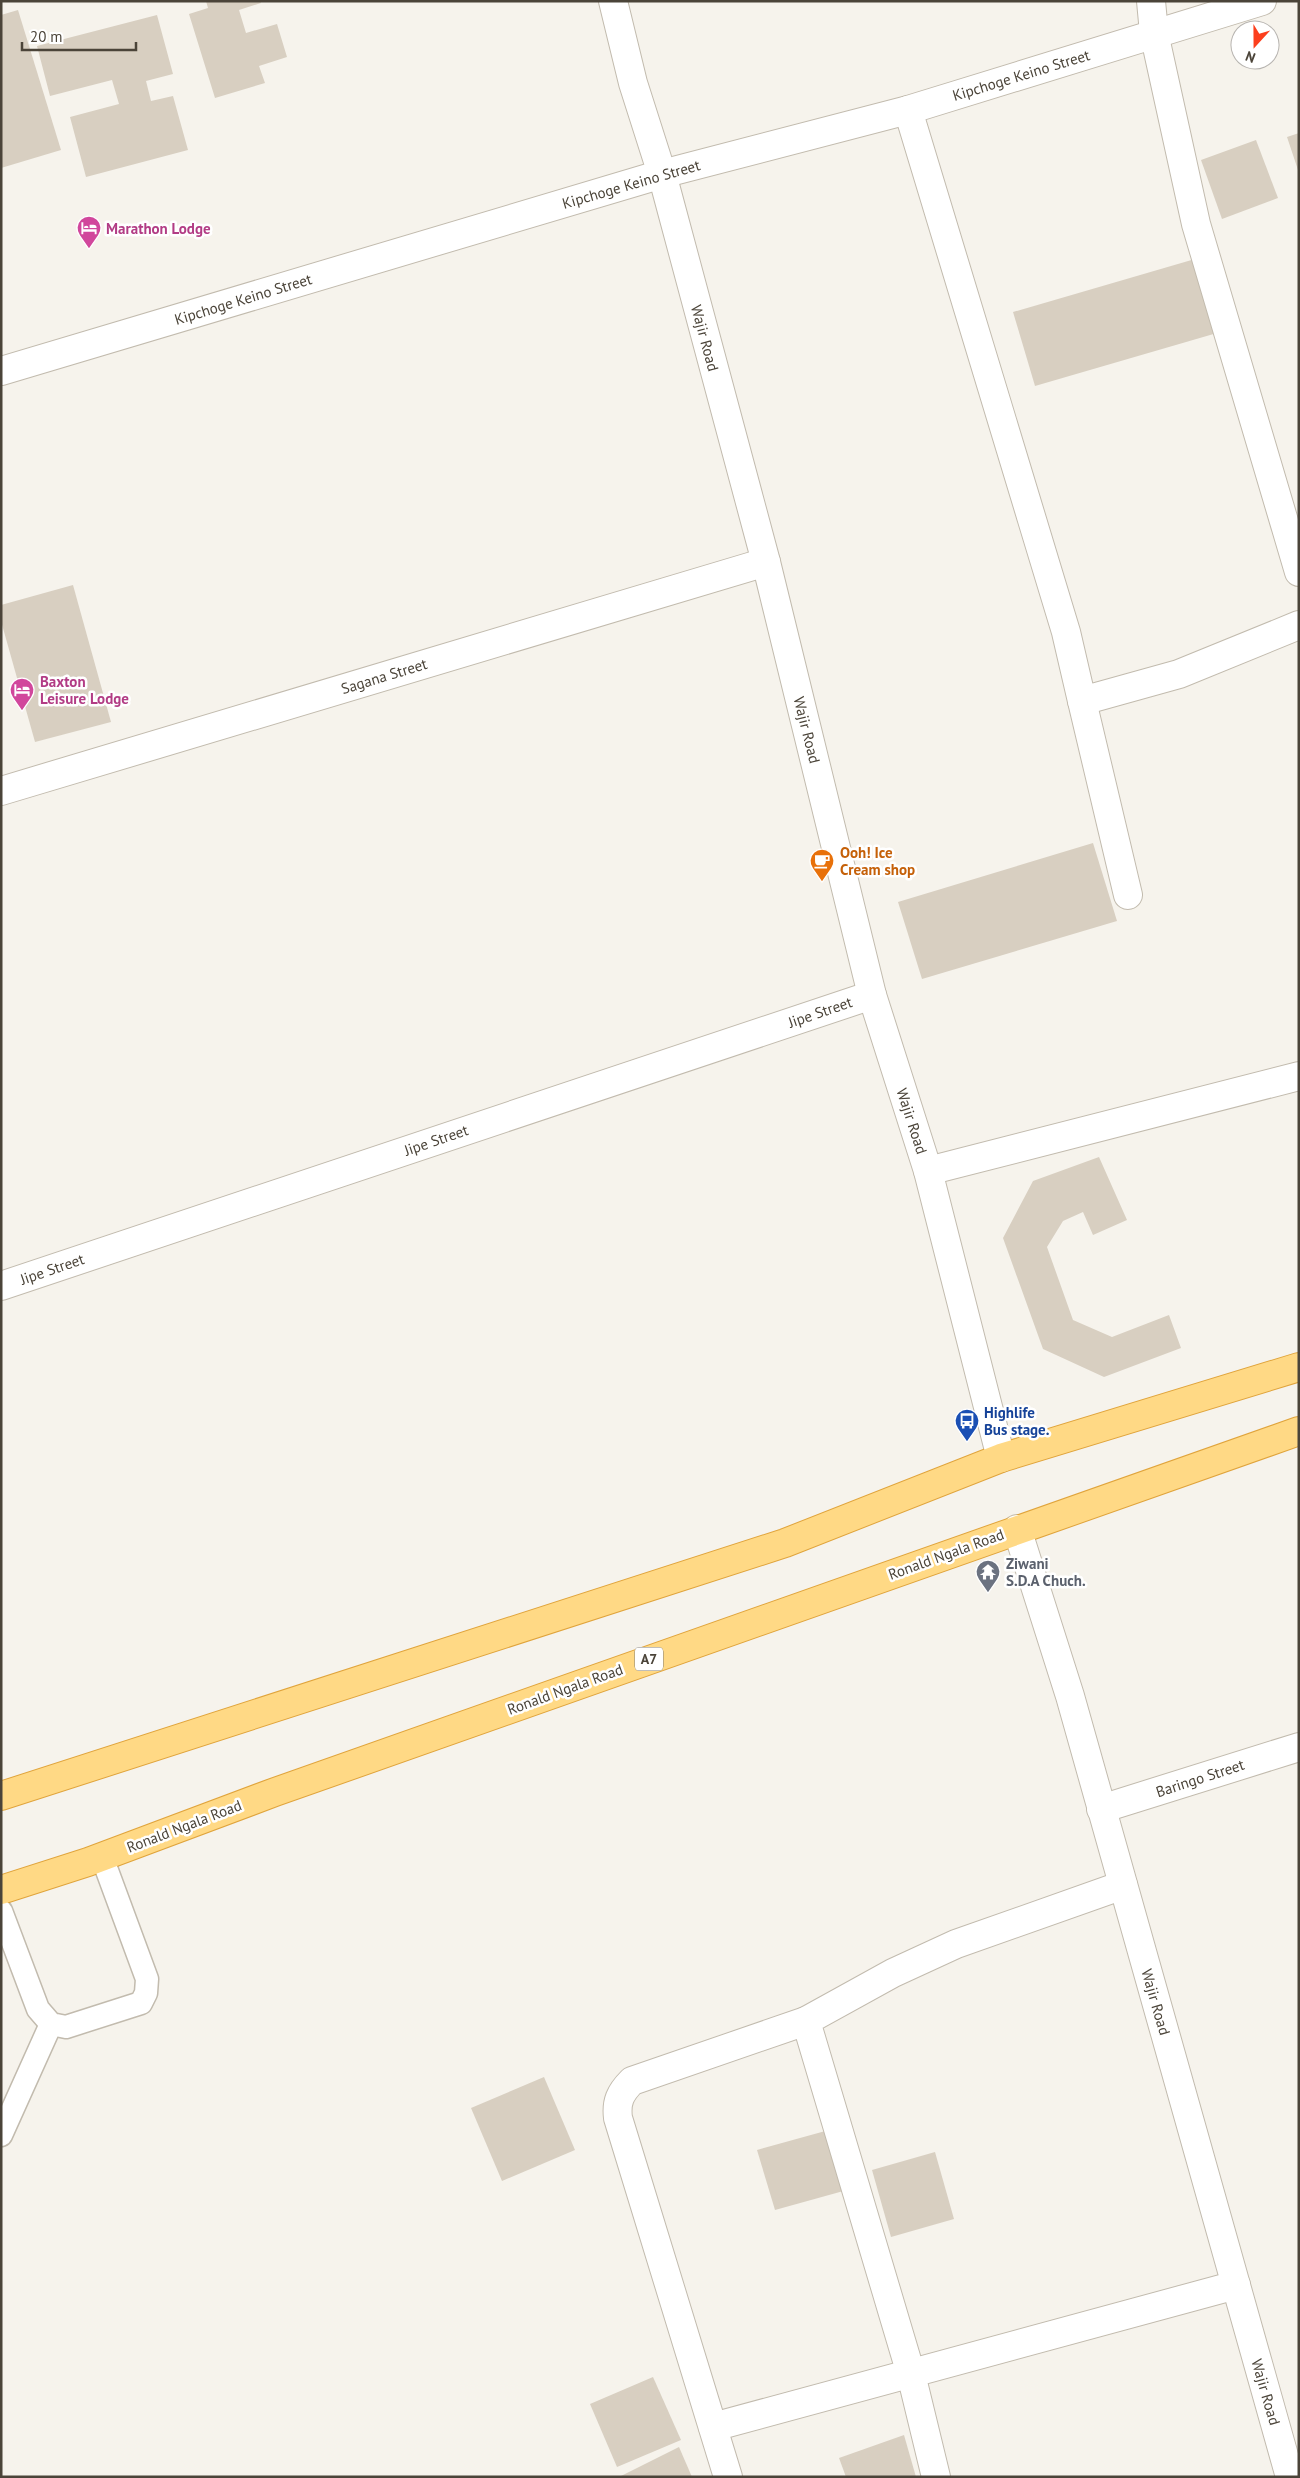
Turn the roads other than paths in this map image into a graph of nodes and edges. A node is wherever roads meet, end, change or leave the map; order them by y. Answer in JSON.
{"nodes":[{"id":1,"x":613,"y":1,"type":"edge"},
{"id":2,"x":1151,"y":1,"type":"edge"},
{"id":3,"x":1262,"y":1,"type":"edge"},
{"id":4,"x":1154,"y":34,"type":"junction"},
{"id":5,"x":908,"y":110,"type":"junction"},
{"id":6,"x":662,"y":174,"type":"junction"},
{"id":7,"x":1,"y":371,"type":"edge"},
{"id":8,"x":766,"y":562,"type":"junction"},
{"id":9,"x":1299,"y":572,"type":"edge"},
{"id":10,"x":1299,"y":625,"type":"edge"},
{"id":11,"x":1082,"y":701,"type":"junction"},
{"id":12,"x":1,"y":791,"type":"edge"},
{"id":13,"x":1128,"y":895,"type":"dead end"},
{"id":14,"x":872,"y":995,"type":"junction"},
{"id":15,"x":1299,"y":1076,"type":"edge"},
{"id":16,"x":928,"y":1171,"type":"junction"},
{"id":17,"x":1,"y":1286,"type":"edge"},
{"id":18,"x":1299,"y":1367,"type":"edge"},
{"id":19,"x":1299,"y":1431,"type":"edge"},
{"id":20,"x":1001,"y":1458,"type":"junction"},
{"id":21,"x":1017,"y":1529,"type":"junction"},
{"id":22,"x":1299,"y":1746,"type":"edge"},
{"id":23,"x":1,"y":1796,"type":"edge"},
{"id":24,"x":1101,"y":1809,"type":"junction"},
{"id":25,"x":102,"y":1857,"type":"junction"},
{"id":26,"x":1123,"y":1885,"type":"junction"},
{"id":27,"x":1,"y":1890,"type":"edge"},
{"id":28,"x":1,"y":1911,"type":"edge"},
{"id":29,"x":806,"y":2021,"type":"junction"},
{"id":30,"x":51,"y":2024,"type":"junction"},
{"id":31,"x":1,"y":2135,"type":"edge"},
{"id":32,"x":1236,"y":2285,"type":"junction"},
{"id":33,"x":911,"y":2374,"type":"junction"},
{"id":34,"x":713,"y":2427,"type":"junction"},
{"id":35,"x":728,"y":2477,"type":"edge"},
{"id":36,"x":936,"y":2477,"type":"edge"},
{"id":37,"x":1290,"y":2477,"type":"edge"}],
"edges":[{"from":1,"to":6,"type":"street","name":"Wajir Road"},
{"from":2,"to":4,"type":"street"},
{"from":3,"to":4,"type":"street","name":"Kipchoge Keino Street"},
{"from":4,"to":5,"type":"street","name":"Kipchoge Keino Street"},
{"from":4,"to":9,"type":"street"},
{"from":5,"to":6,"type":"street","name":"Kipchoge Keino Street"},
{"from":5,"to":11,"type":"street"},
{"from":6,"to":7,"type":"street","name":"Kipchoge Keino Street"},
{"from":6,"to":8,"type":"street","name":"Wajir Road"},
{"from":8,"to":12,"type":"street","name":"Sagana Street"},
{"from":8,"to":14,"type":"street","name":"Wajir Road"},
{"from":10,"to":11,"type":"street"},
{"from":11,"to":13,"type":"street"},
{"from":14,"to":16,"type":"street","name":"Wajir Road"},
{"from":14,"to":17,"type":"street","name":"Jipe Street"},
{"from":15,"to":16,"type":"street"},
{"from":16,"to":20,"type":"street","name":"Wajir Road"},
{"from":18,"to":20,"type":"highway"},
{"from":19,"to":21,"type":"highway","name":"Ronald Ngala Road","number":"A7"},
{"from":20,"to":23,"type":"highway"},
{"from":21,"to":24,"type":"street","name":"Wajir Road"},
{"from":21,"to":25,"type":"highway","name":"Ronald Ngala Road","number":"A7"},
{"from":22,"to":24,"type":"street","name":"Baringo Street"},
{"from":24,"to":26,"type":"street","name":"Wajir Road"},
{"from":25,"to":27,"type":"highway","name":"Ronald Ngala Road","number":"A7"},
{"from":25,"to":30,"type":"lane"},
{"from":26,"to":29,"type":"street"},
{"from":26,"to":32,"type":"street","name":"Wajir Road"},
{"from":28,"to":30,"type":"lane"},
{"from":29,"to":33,"type":"street"},
{"from":29,"to":34,"type":"street"},
{"from":30,"to":31,"type":"lane"},
{"from":32,"to":33,"type":"street"},
{"from":32,"to":37,"type":"street","name":"Wajir Road"},
{"from":33,"to":34,"type":"street"},
{"from":33,"to":36,"type":"street"},
{"from":34,"to":35,"type":"street"}]}
